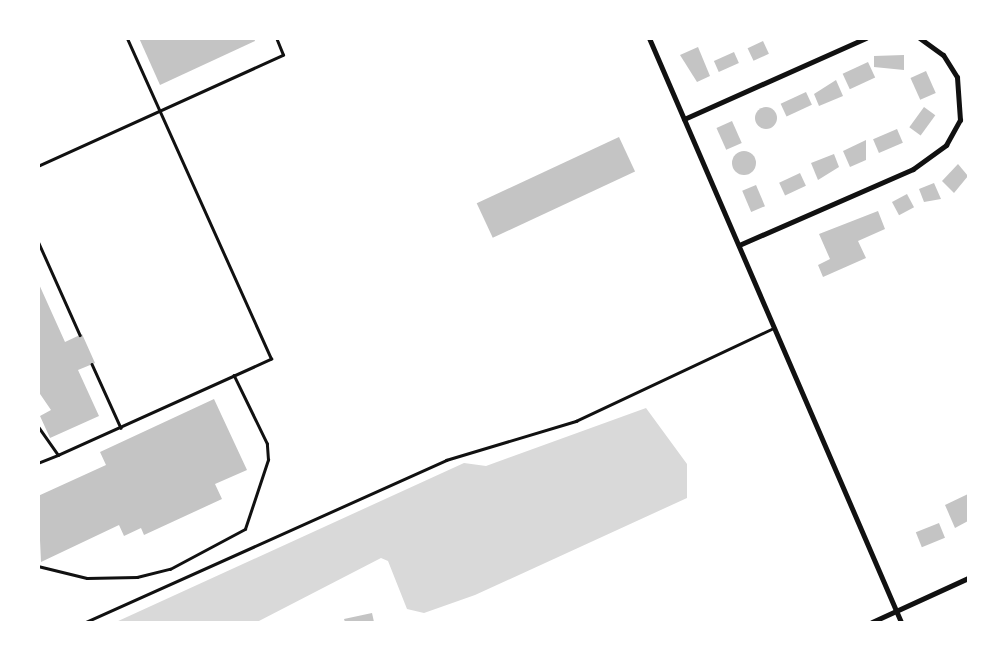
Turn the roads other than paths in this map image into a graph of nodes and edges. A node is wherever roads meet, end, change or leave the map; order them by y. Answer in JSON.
{"nodes":[{"id":1,"x":127,"y":38,"type":"edge"},
{"id":2,"x":276,"y":38,"type":"edge"},
{"id":3,"x":649,"y":38,"type":"edge"},
{"id":4,"x":866,"y":38,"type":"edge"},
{"id":5,"x":920,"y":38,"type":"edge"},
{"id":6,"x":933,"y":42,"type":"edge"},
{"id":7,"x":160,"y":112,"type":"junction"},
{"id":8,"x":684,"y":119,"type":"junction"},
{"id":9,"x":38,"y":166,"type":"edge"},
{"id":10,"x":38,"y":241,"type":"edge"},
{"id":11,"x":739,"y":245,"type":"junction"},
{"id":12,"x":775,"y":328,"type":"junction"},
{"id":13,"x":79,"y":335,"type":"dead end"},
{"id":14,"x":92,"y":364,"type":"dead end"},
{"id":15,"x":234,"y":376,"type":"junction"},
{"id":16,"x":38,"y":426,"type":"edge"},
{"id":17,"x":121,"y":428,"type":"junction"},
{"id":18,"x":58,"y":455,"type":"junction"},
{"id":19,"x":38,"y":464,"type":"edge"},
{"id":20,"x":38,"y":566,"type":"edge"},
{"id":21,"x":968,"y":578,"type":"edge"},
{"id":22,"x":896,"y":611,"type":"junction"},
{"id":23,"x":86,"y":622,"type":"edge"},
{"id":24,"x":872,"y":622,"type":"edge"},
{"id":25,"x":901,"y":622,"type":"edge"}],
"edges":[{"from":1,"to":7,"type":"lane"},
{"from":2,"to":7,"type":"lane"},
{"from":3,"to":8,"type":"street"},
{"from":4,"to":8,"type":"street"},
{"from":5,"to":6,"type":"street"},
{"from":6,"to":11,"type":"street"},
{"from":7,"to":9,"type":"lane"},
{"from":7,"to":15,"type":"lane"},
{"from":8,"to":11,"type":"street"},
{"from":10,"to":13,"type":"lane"},
{"from":11,"to":12,"type":"street"},
{"from":12,"to":22,"type":"street"},
{"from":12,"to":23,"type":"lane"},
{"from":14,"to":17,"type":"lane"},
{"from":15,"to":17,"type":"lane"},
{"from":15,"to":20,"type":"lane"},
{"from":16,"to":18,"type":"lane"},
{"from":17,"to":18,"type":"lane"},
{"from":18,"to":19,"type":"lane"},
{"from":21,"to":22,"type":"street"},
{"from":22,"to":24,"type":"street"},
{"from":22,"to":25,"type":"street"}]}
